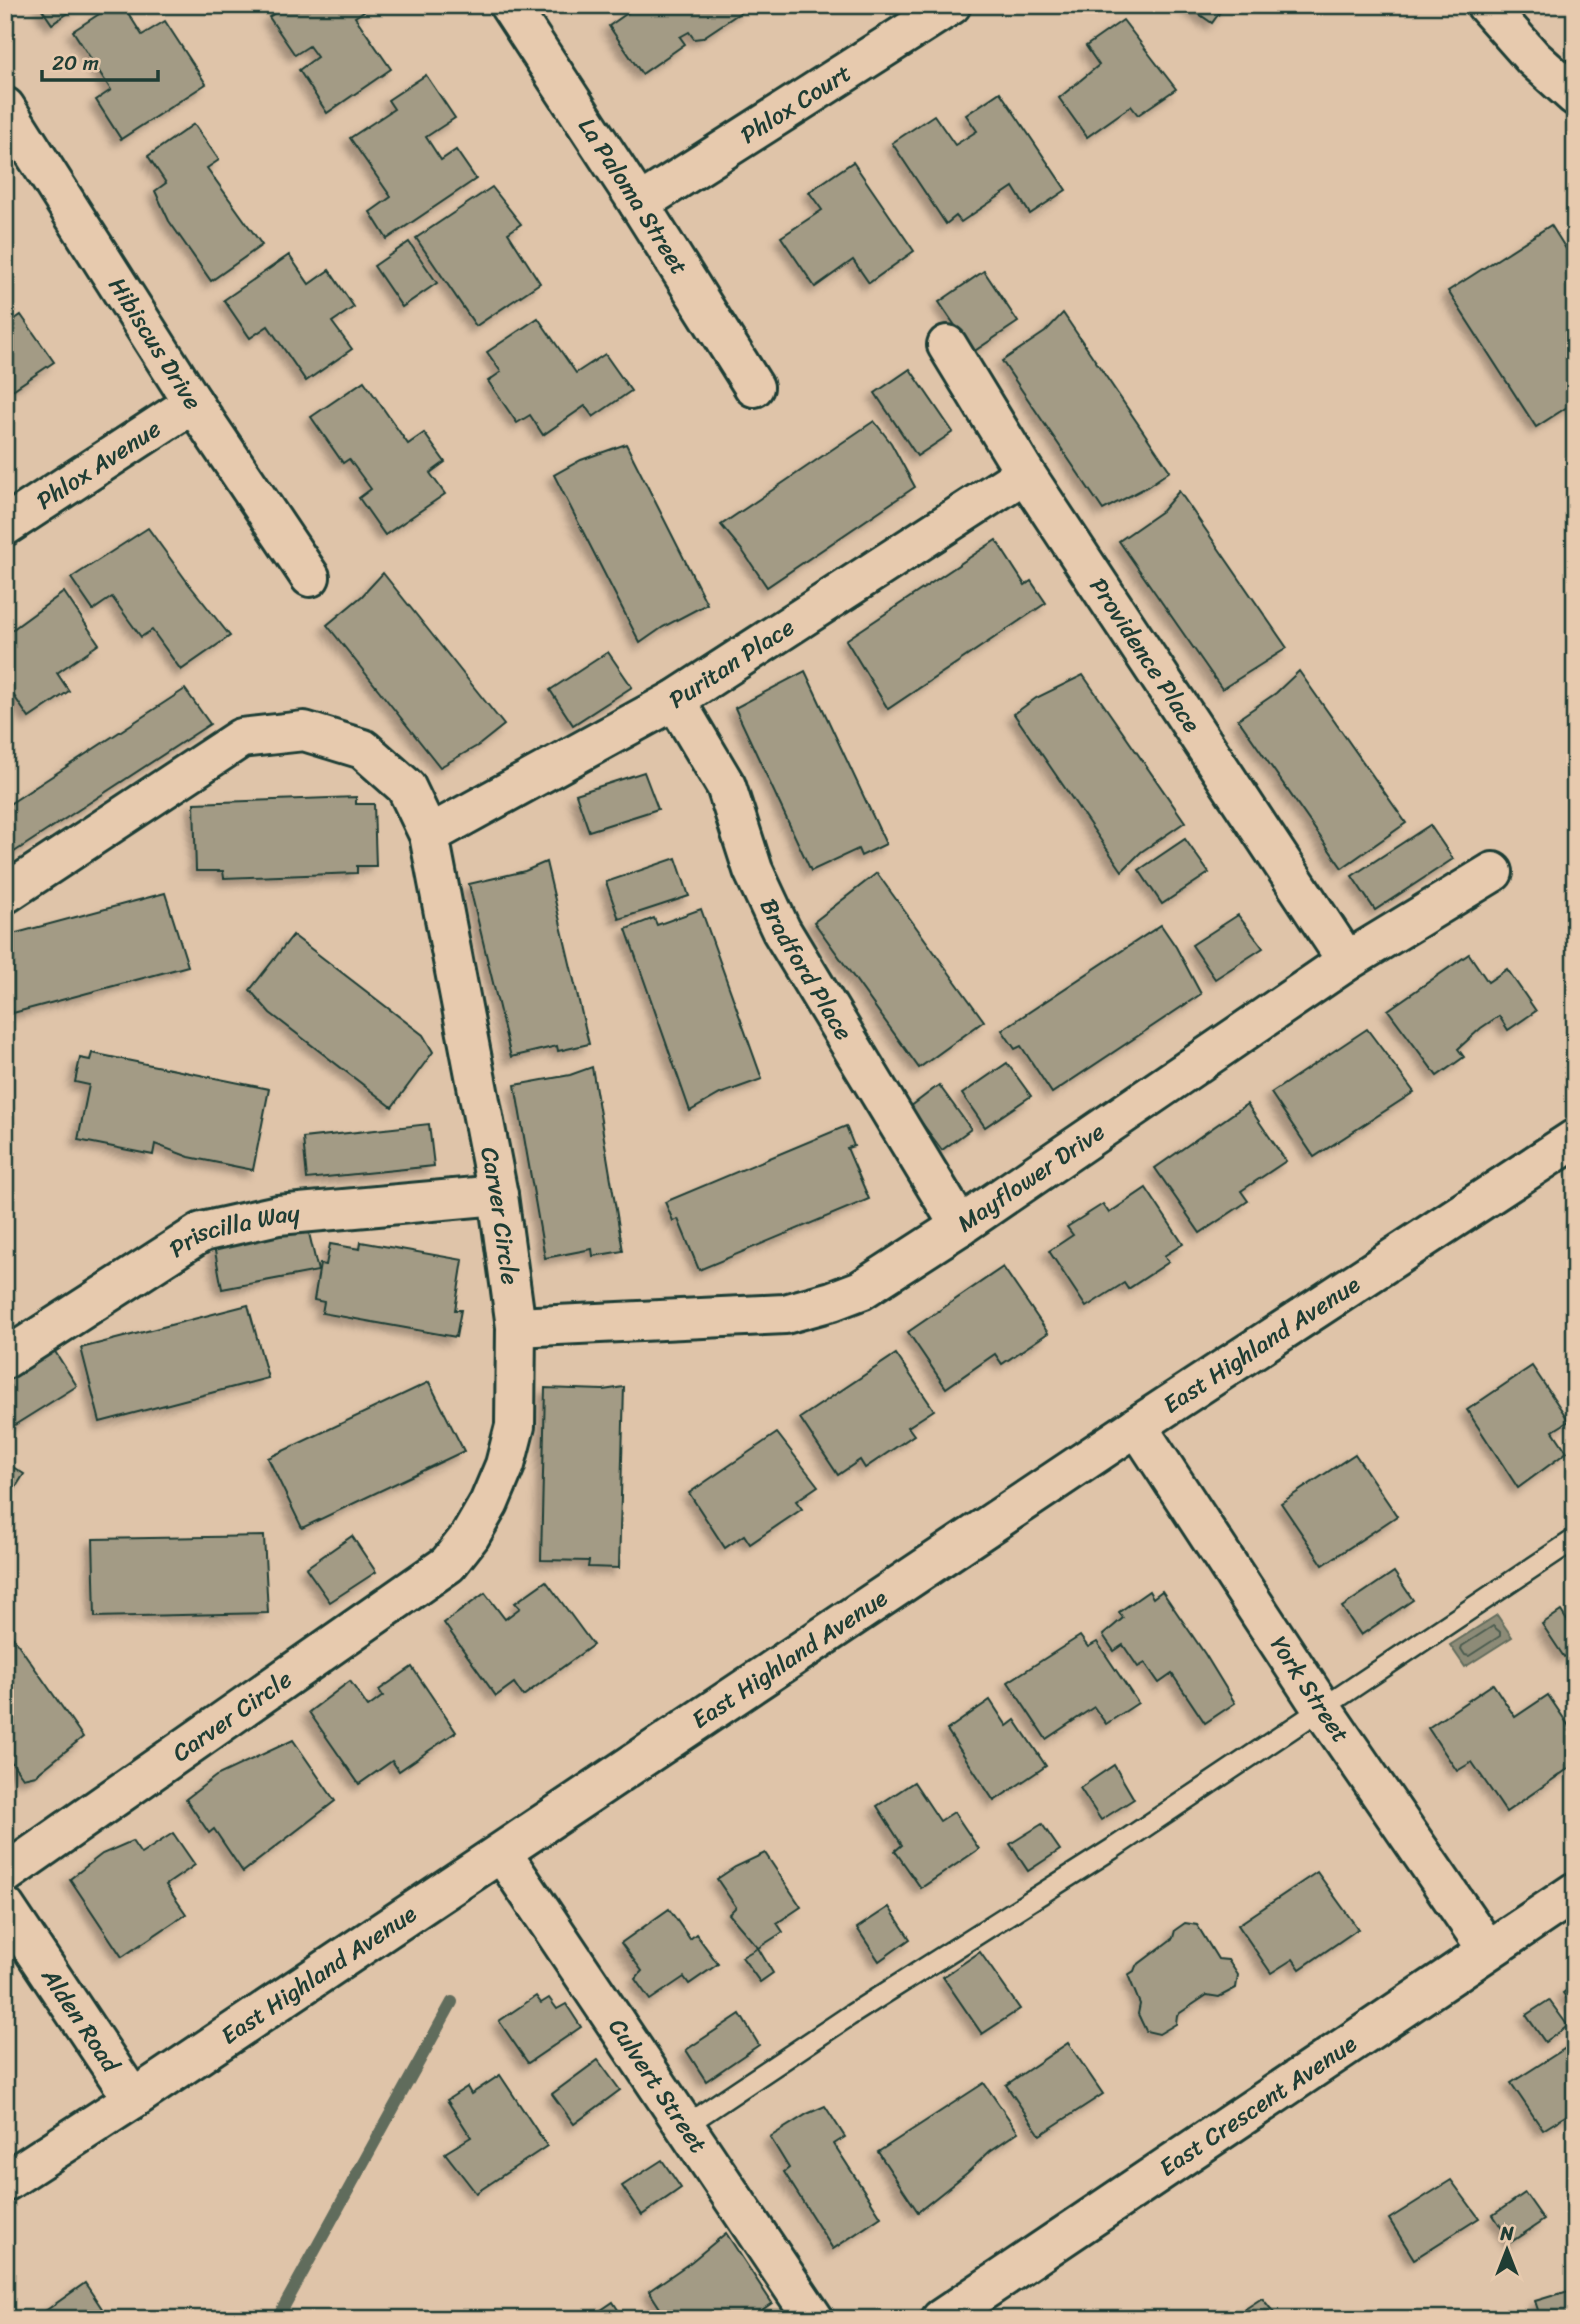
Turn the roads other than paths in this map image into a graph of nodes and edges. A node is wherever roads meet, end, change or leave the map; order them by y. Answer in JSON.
{"nodes":[{"id":1,"x":509,"y":5,"type":"edge"},
{"id":2,"x":951,"y":5,"type":"edge"},
{"id":3,"x":1486,"y":5,"type":"edge"},
{"id":4,"x":1575,"y":96,"type":"edge"},
{"id":5,"x":5,"y":107,"type":"edge"},
{"id":6,"x":639,"y":204,"type":"junction"},
{"id":7,"x":947,"y":345,"type":"dead end"},
{"id":8,"x":754,"y":387,"type":"dead end"},
{"id":9,"x":193,"y":403,"type":"junction"},
{"id":10,"x":1026,"y":473,"type":"junction"},
{"id":11,"x":5,"y":526,"type":"edge"},
{"id":12,"x":310,"y":577,"type":"dead end"},
{"id":13,"x":675,"y":700,"type":"junction"},
{"id":14,"x":429,"y":835,"type":"junction"},
{"id":15,"x":1493,"y":872,"type":"dead end"},
{"id":16,"x":5,"y":894,"type":"edge"},
{"id":17,"x":1347,"y":961,"type":"junction"},
{"id":18,"x":1575,"y":1139,"type":"edge"},
{"id":19,"x":498,"y":1195,"type":"junction"},
{"id":20,"x":960,"y":1226,"type":"junction"},
{"id":21,"x":516,"y":1327,"type":"junction"},
{"id":22,"x":5,"y":1359,"type":"edge"},
{"id":23,"x":1137,"y":1426,"type":"junction"},
{"id":24,"x":1575,"y":1539,"type":"edge"},
{"id":25,"x":1321,"y":1707,"type":"junction"},
{"id":26,"x":502,"y":1853,"type":"junction"},
{"id":27,"x":5,"y":1874,"type":"edge"},
{"id":28,"x":1575,"y":1892,"type":"edge"},
{"id":29,"x":5,"y":1907,"type":"edge"},
{"id":30,"x":1487,"y":1949,"type":"junction"},
{"id":31,"x":133,"y":2099,"type":"junction"},
{"id":32,"x":685,"y":2125,"type":"junction"},
{"id":33,"x":5,"y":2182,"type":"edge"},
{"id":34,"x":814,"y":2319,"type":"edge"},
{"id":35,"x":941,"y":2319,"type":"edge"}],
"edges":[{"from":1,"to":6,"type":"street","name":"La Paloma Street"},
{"from":2,"to":6,"type":"street","name":"Phlox Court"},
{"from":3,"to":4,"type":"street"},
{"from":5,"to":9,"type":"street","name":"Hibiscus Drive"},
{"from":6,"to":8,"type":"street","name":"La Paloma Street"},
{"from":7,"to":10,"type":"street","name":"Providence Place"},
{"from":9,"to":11,"type":"street","name":"Phlox Avenue"},
{"from":9,"to":12,"type":"street","name":"Hibiscus Drive"},
{"from":10,"to":13,"type":"street","name":"Puritan Place"},
{"from":10,"to":17,"type":"street","name":"Providence Place"},
{"from":13,"to":14,"type":"street","name":"Puritan Place"},
{"from":13,"to":20,"type":"street","name":"Bradford Place"},
{"from":14,"to":16,"type":"street","name":"Carver Circle"},
{"from":14,"to":19,"type":"street","name":"Carver Circle"},
{"from":15,"to":17,"type":"street","name":"Mayflower Drive"},
{"from":17,"to":20,"type":"street","name":"Mayflower Drive"},
{"from":18,"to":23,"type":"street","name":"East Highland Avenue"},
{"from":19,"to":21,"type":"street","name":"Carver Circle"},
{"from":19,"to":22,"type":"street","name":"Priscilla Way"},
{"from":20,"to":21,"type":"street","name":"Mayflower Drive"},
{"from":21,"to":27,"type":"street","name":"Carver Circle"},
{"from":23,"to":25,"type":"street","name":"York Street"},
{"from":23,"to":26,"type":"street","name":"East Highland Avenue"},
{"from":24,"to":25,"type":"lane"},
{"from":25,"to":30,"type":"street","name":"York Street"},
{"from":25,"to":32,"type":"lane"},
{"from":26,"to":31,"type":"street","name":"East Highland Avenue"},
{"from":26,"to":32,"type":"street","name":"Culvert Street"},
{"from":28,"to":30,"type":"street","name":"East Crescent Avenue"},
{"from":29,"to":31,"type":"street","name":"Alden Road"},
{"from":30,"to":35,"type":"street","name":"East Crescent Avenue"},
{"from":31,"to":33,"type":"street","name":"East Highland Avenue"},
{"from":32,"to":34,"type":"street","name":"Culvert Street"}]}
